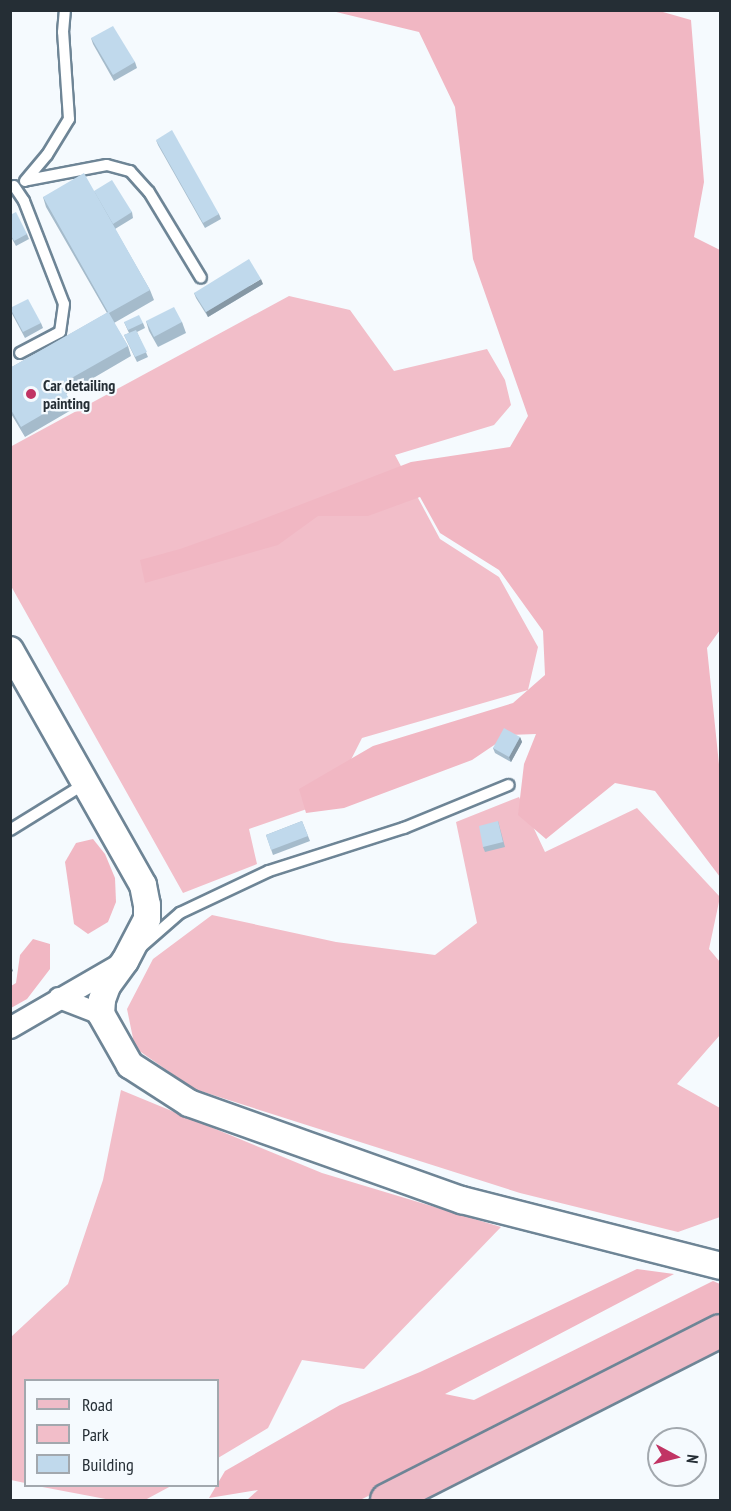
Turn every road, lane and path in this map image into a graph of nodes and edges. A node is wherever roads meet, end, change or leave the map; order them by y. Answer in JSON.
{"nodes":[{"id":1,"x":65,"y":10,"type":"edge"},
{"id":2,"x":28,"y":180,"type":"junction"},
{"id":3,"x":12,"y":187,"type":"edge"},
{"id":4,"x":201,"y":278,"type":"dead end"},
{"id":5,"x":20,"y":353,"type":"dead end"},
{"id":6,"x":10,"y":650,"type":"edge"},
{"id":7,"x":17,"y":679,"type":"edge"},
{"id":8,"x":86,"y":783,"type":"junction"},
{"id":9,"x":509,"y":785,"type":"dead end"},
{"id":10,"x":10,"y":830,"type":"edge"},
{"id":11,"x":125,"y":961,"type":"junction"},
{"id":12,"x":59,"y":998,"type":"junction"},
{"id":13,"x":101,"y":1014,"type":"junction"},
{"id":14,"x":10,"y":1028,"type":"edge"},
{"id":15,"x":720,"y":1266,"type":"edge"},
{"id":16,"x":720,"y":1331,"type":"edge"},
{"id":17,"x":387,"y":1500,"type":"edge"}],
"edges":[{"from":1,"to":2,"type":"lane"},
{"from":2,"to":3,"type":"lane"},
{"from":2,"to":4,"type":"lane"},
{"from":3,"to":5,"type":"lane"},
{"from":6,"to":7,"type":"street"},
{"from":7,"to":8,"type":"street"},
{"from":8,"to":10,"type":"lane"},
{"from":8,"to":11,"type":"street"},
{"from":9,"to":11,"type":"lane"},
{"from":11,"to":12,"type":"street"},
{"from":11,"to":13,"type":"street"},
{"from":12,"to":13,"type":"street"},
{"from":12,"to":14,"type":"street"},
{"from":13,"to":15,"type":"street"},
{"from":16,"to":17,"type":"main road"}]}
